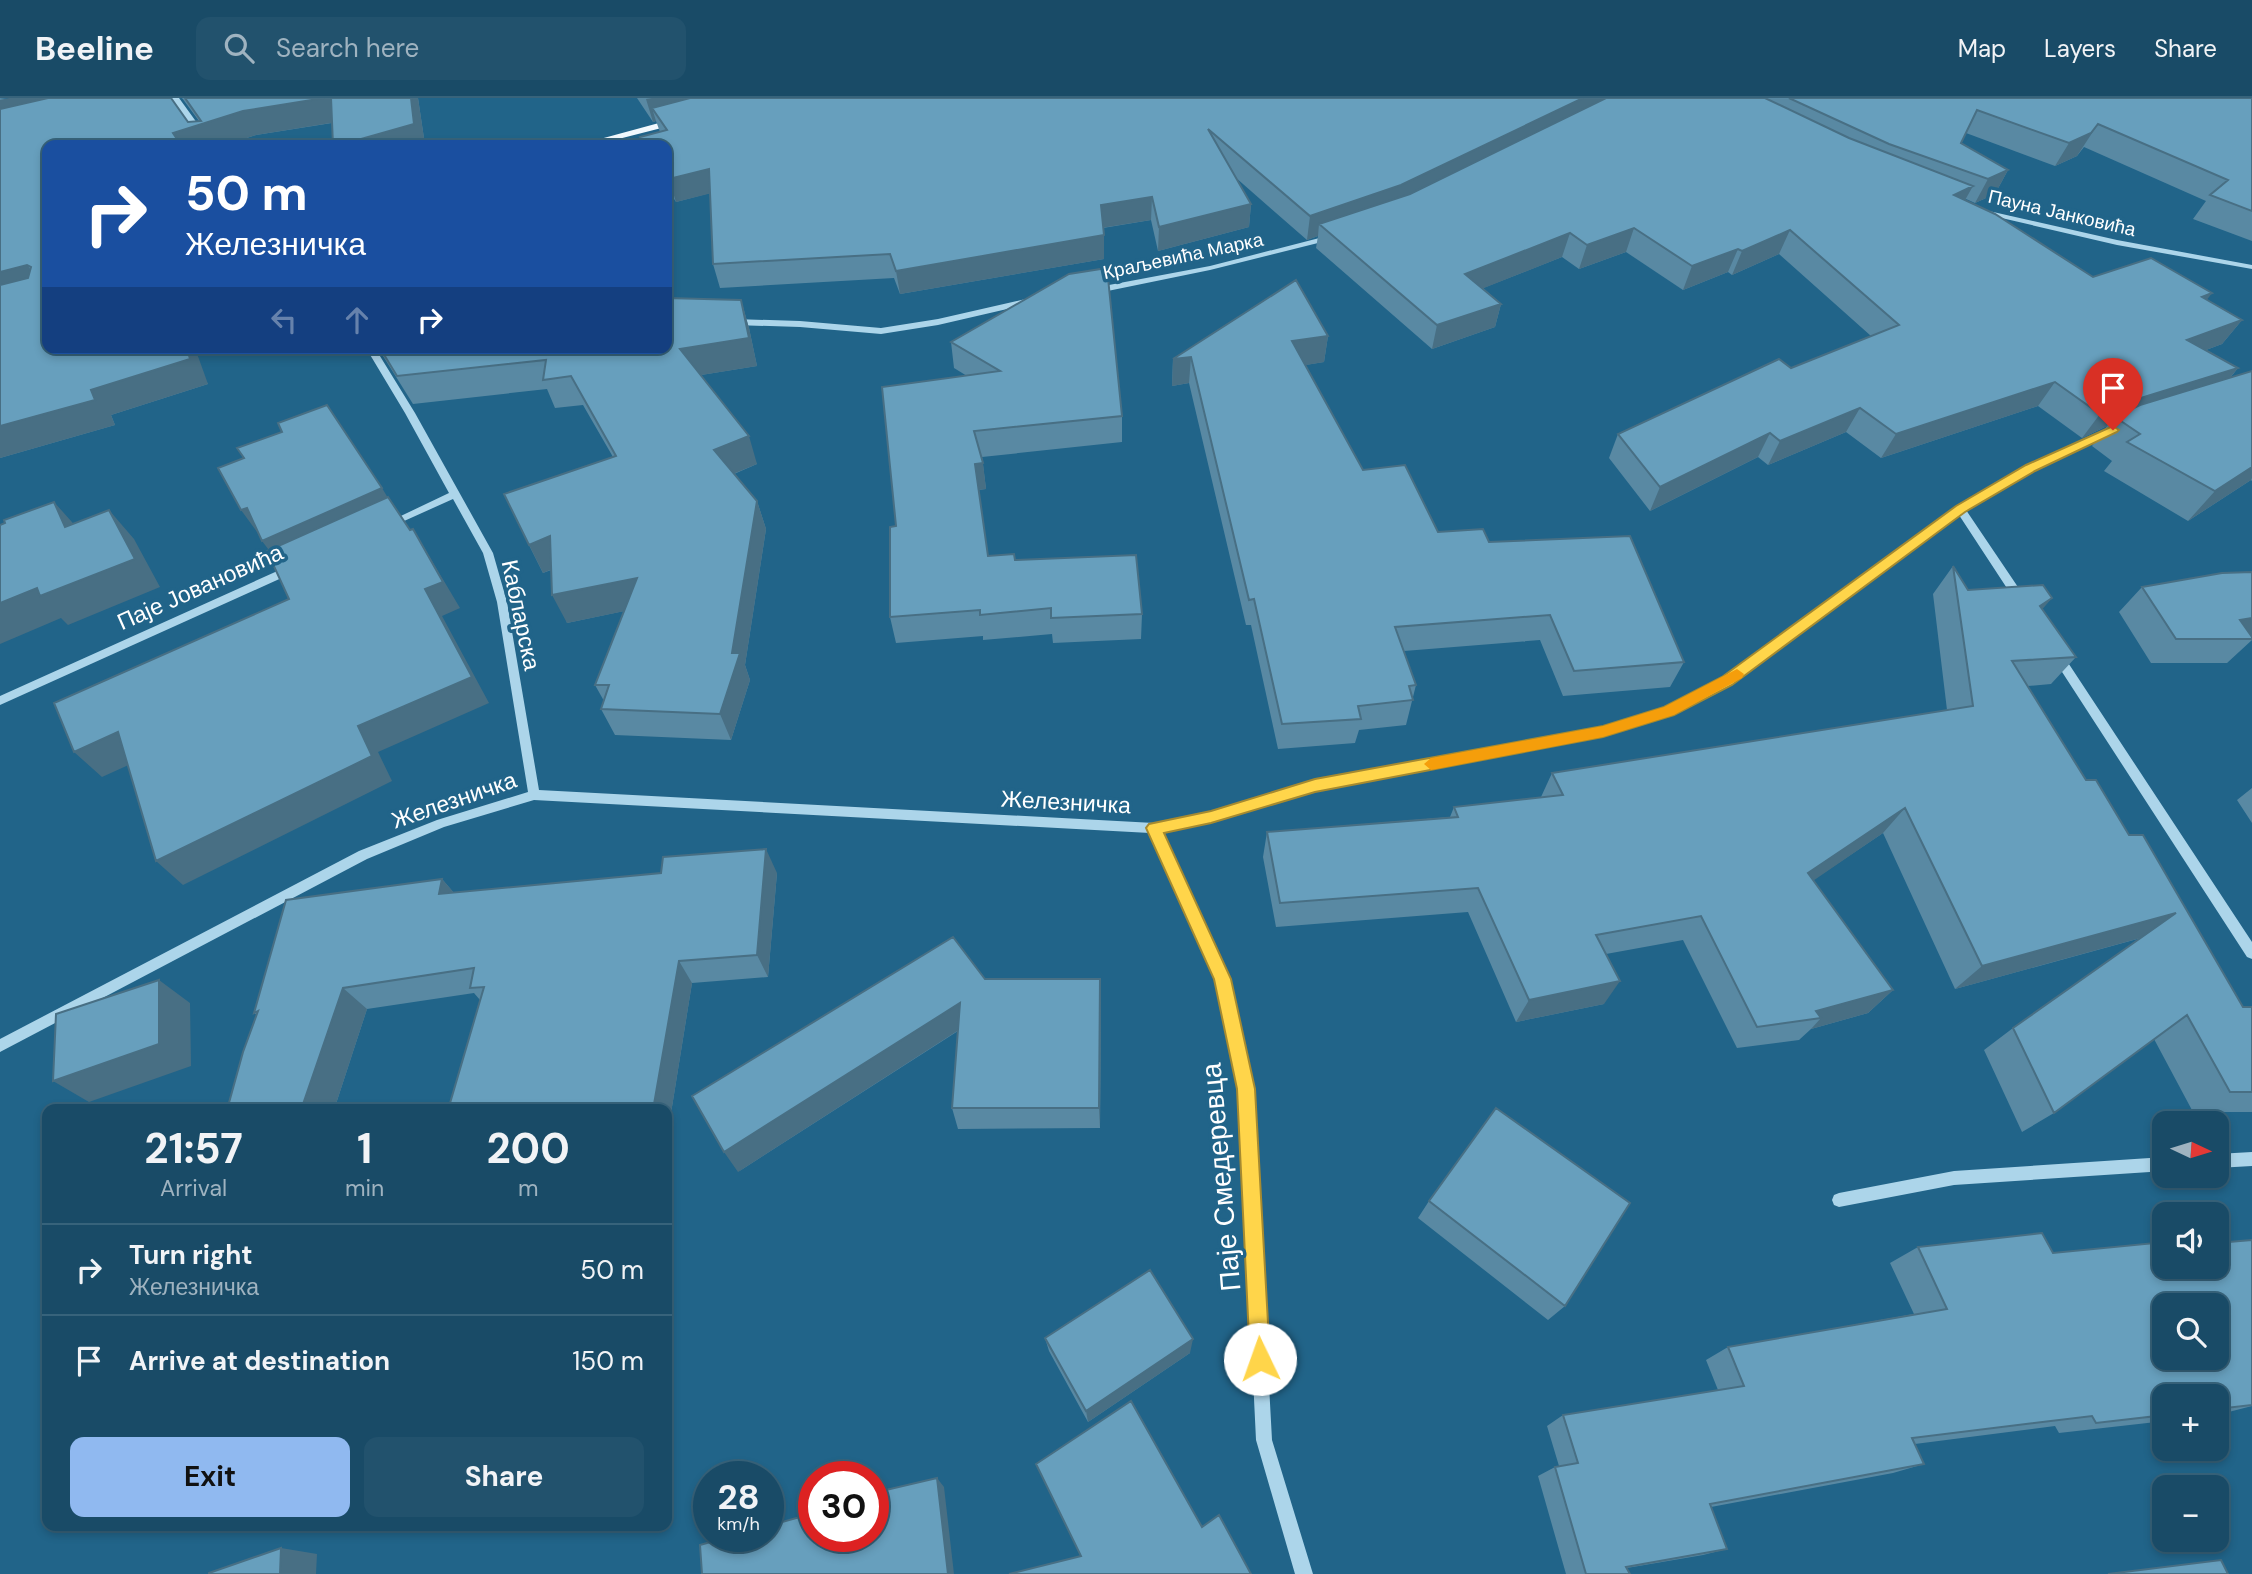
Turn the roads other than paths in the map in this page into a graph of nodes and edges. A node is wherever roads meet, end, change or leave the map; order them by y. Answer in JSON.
{"nodes":[{"id":1,"x":175,"y":98,"type":"edge"},
{"id":2,"x":688,"y":118,"type":"edge"},
{"id":3,"x":205,"y":140,"type":"edge"},
{"id":4,"x":602,"y":140,"type":"edge"},
{"id":5,"x":1967,"y":206,"type":"edge"},
{"id":6,"x":1341,"y":234,"type":"edge"},
{"id":7,"x":2252,"y":267,"type":"edge"},
{"id":8,"x":1088,"y":292,"type":"edge"},
{"id":9,"x":1035,"y":300,"type":"edge"},
{"id":10,"x":730,"y":322,"type":"edge"},
{"id":11,"x":374,"y":354,"type":"edge"},
{"id":12,"x":2125,"y":426,"type":"edge"},
{"id":13,"x":455,"y":494,"type":"junction"},
{"id":14,"x":1960,"y":509,"type":"junction"},
{"id":15,"x":379,"y":528,"type":"edge"},
{"id":16,"x":303,"y":563,"type":"edge"},
{"id":17,"x":2029,"y":614,"type":"edge"},
{"id":18,"x":2052,"y":649,"type":"edge"},
{"id":19,"x":0,"y":701,"type":"edge"},
{"id":20,"x":534,"y":794,"type":"junction"},
{"id":21,"x":1154,"y":828,"type":"junction"},
{"id":22,"x":2252,"y":953,"type":"edge"},
{"id":23,"x":0,"y":1046,"type":"edge"},
{"id":24,"x":2252,"y":1159,"type":"edge"},
{"id":25,"x":2230,"y":1160,"type":"edge"},
{"id":26,"x":2152,"y":1165,"type":"edge"},
{"id":27,"x":1839,"y":1200,"type":"dead end"},
{"id":28,"x":1304,"y":1574,"type":"edge"}],
"edges":[{"from":1,"to":3,"type":"street"},
{"from":2,"to":4,"type":"main road"},
{"from":5,"to":7,"type":"street","name":"Пауна Јанковића"},
{"from":6,"to":8,"type":"street","name":"Краљевића Марка"},
{"from":9,"to":10,"type":"street"},
{"from":11,"to":13,"type":"street","name":"Кабларска"},
{"from":12,"to":14,"type":"street","name":"Железничка"},
{"from":13,"to":15,"type":"street"},
{"from":13,"to":20,"type":"street","name":"Кабларска"},
{"from":14,"to":17,"type":"street"},
{"from":14,"to":21,"type":"street","name":"Железничка"},
{"from":16,"to":19,"type":"street","name":"Паје Јовановића"},
{"from":18,"to":22,"type":"street"},
{"from":20,"to":21,"type":"street","name":"Железничка"},
{"from":20,"to":23,"type":"street","name":"Железничка"},
{"from":21,"to":28,"type":"street","name":"Паје Смедеревца"},
{"from":24,"to":25,"type":"street"},
{"from":26,"to":27,"type":"street"}]}
